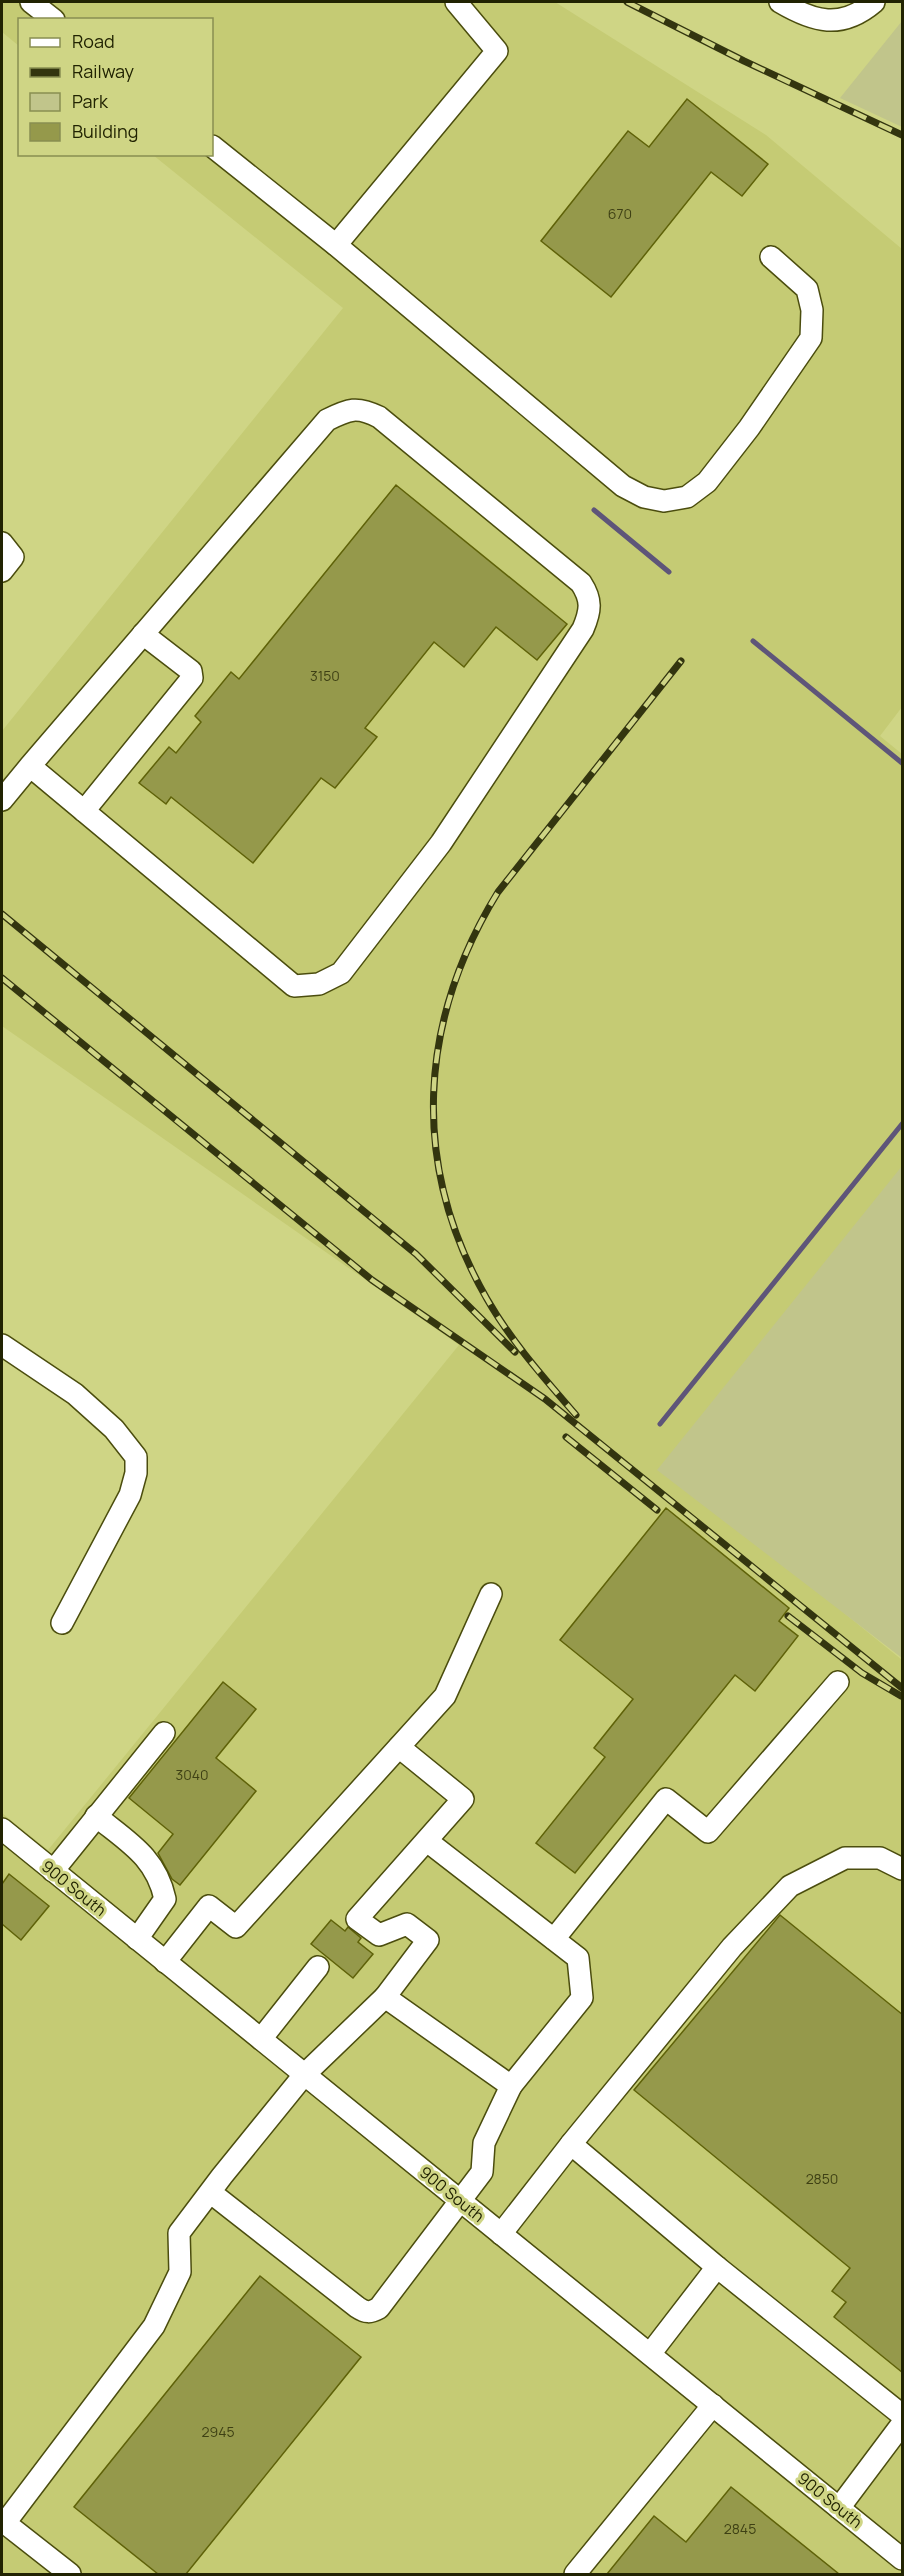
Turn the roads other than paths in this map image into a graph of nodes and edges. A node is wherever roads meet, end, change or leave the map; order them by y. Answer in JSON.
{"nodes":[{"id":1,"x":31,"y":2,"type":"edge"},
{"id":2,"x":456,"y":2,"type":"edge"},
{"id":3,"x":780,"y":2,"type":"edge"},
{"id":4,"x":865,"y":4,"type":"edge"},
{"id":5,"x":51,"y":18,"type":"edge"},
{"id":6,"x":213,"y":147,"type":"edge"},
{"id":7,"x":336,"y":245,"type":"junction"},
{"id":8,"x":771,"y":257,"type":"dead end"},
{"id":9,"x":2,"y":543,"type":"edge"},
{"id":10,"x":2,"y":571,"type":"edge"},
{"id":11,"x":143,"y":634,"type":"junction"},
{"id":12,"x":30,"y":766,"type":"junction"},
{"id":13,"x":2,"y":800,"type":"edge"},
{"id":14,"x":84,"y":811,"type":"junction"},
{"id":15,"x":2,"y":1345,"type":"edge"},
{"id":16,"x":491,"y":1594,"type":"dead end"},
{"id":17,"x":62,"y":1623,"type":"dead end"},
{"id":18,"x":838,"y":1682,"type":"dead end"},
{"id":19,"x":164,"y":1733,"type":"dead end"},
{"id":20,"x":399,"y":1747,"type":"junction"},
{"id":21,"x":96,"y":1816,"type":"junction"},
{"id":22,"x":2,"y":1829,"type":"edge"},
{"id":23,"x":427,"y":1841,"type":"junction"},
{"id":24,"x":903,"y":1869,"type":"edge"},
{"id":25,"x":53,"y":1871,"type":"junction"},
{"id":26,"x":137,"y":1939,"type":"junction"},
{"id":27,"x":554,"y":1940,"type":"junction"},
{"id":28,"x":165,"y":1962,"type":"junction"},
{"id":29,"x":318,"y":1967,"type":"dead end"},
{"id":30,"x":385,"y":1997,"type":"junction"},
{"id":31,"x":261,"y":2039,"type":"junction"},
{"id":32,"x":304,"y":2075,"type":"junction"},
{"id":33,"x":511,"y":2086,"type":"junction"},
{"id":34,"x":571,"y":2144,"type":"junction"},
{"id":35,"x":210,"y":2192,"type":"junction"},
{"id":36,"x":460,"y":2200,"type":"junction"},
{"id":37,"x":501,"y":2234,"type":"junction"},
{"id":38,"x":717,"y":2266,"type":"junction"},
{"id":39,"x":650,"y":2354,"type":"junction"},
{"id":40,"x":713,"y":2405,"type":"junction"},
{"id":41,"x":903,"y":2415,"type":"edge"},
{"id":42,"x":903,"y":2424,"type":"edge"},
{"id":43,"x":839,"y":2508,"type":"junction"},
{"id":44,"x":903,"y":2559,"type":"edge"},
{"id":45,"x":70,"y":2574,"type":"edge"},
{"id":46,"x":575,"y":2574,"type":"edge"}],
"edges":[{"from":1,"to":5,"type":"street"},
{"from":2,"to":7,"type":"street"},
{"from":3,"to":4,"type":"street"},
{"from":6,"to":7,"type":"street"},
{"from":7,"to":8,"type":"street"},
{"from":9,"to":10,"type":"street"},
{"from":11,"to":12,"type":"street"},
{"from":11,"to":14,"type":"street"},
{"from":11,"to":14,"type":"street"},
{"from":12,"to":13,"type":"street"},
{"from":12,"to":14,"type":"street"},
{"from":15,"to":17,"type":"street"},
{"from":16,"to":20,"type":"street"},
{"from":18,"to":27,"type":"street"},
{"from":19,"to":21,"type":"street"},
{"from":20,"to":23,"type":"street"},
{"from":20,"to":28,"type":"street"},
{"from":21,"to":25,"type":"street"},
{"from":21,"to":26,"type":"street"},
{"from":22,"to":25,"type":"street","name":"900 South"},
{"from":23,"to":27,"type":"street"},
{"from":23,"to":30,"type":"street"},
{"from":24,"to":34,"type":"street"},
{"from":25,"to":26,"type":"street","name":"900 South"},
{"from":26,"to":28,"type":"street","name":"900 South"},
{"from":27,"to":33,"type":"street"},
{"from":28,"to":31,"type":"street","name":"900 South"},
{"from":29,"to":31,"type":"street"},
{"from":30,"to":32,"type":"street"},
{"from":30,"to":33,"type":"street"},
{"from":31,"to":32,"type":"street","name":"900 South"},
{"from":32,"to":35,"type":"street"},
{"from":32,"to":36,"type":"street","name":"900 South"},
{"from":33,"to":36,"type":"street"},
{"from":34,"to":37,"type":"street"},
{"from":34,"to":38,"type":"street"},
{"from":35,"to":36,"type":"street"},
{"from":35,"to":45,"type":"street"},
{"from":36,"to":37,"type":"street","name":"900 South"},
{"from":37,"to":39,"type":"street","name":"900 South"},
{"from":38,"to":39,"type":"street"},
{"from":38,"to":41,"type":"street"},
{"from":39,"to":40,"type":"street","name":"900 South"},
{"from":40,"to":43,"type":"street","name":"900 South"},
{"from":40,"to":46,"type":"street"},
{"from":42,"to":43,"type":"street"},
{"from":43,"to":44,"type":"street","name":"900 South"}]}
